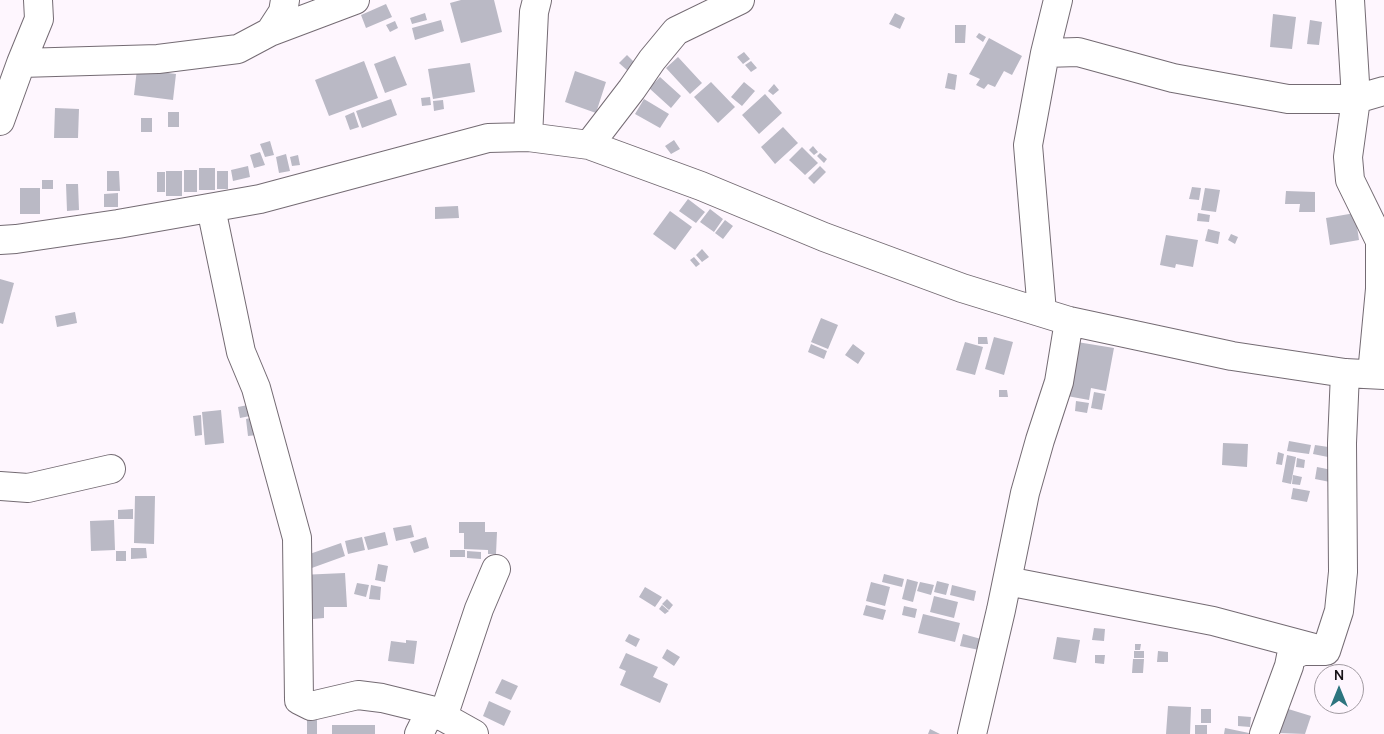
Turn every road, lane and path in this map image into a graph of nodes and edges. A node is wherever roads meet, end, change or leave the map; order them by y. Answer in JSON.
{"nodes":[{"id":1,"x":38,"y":0,"type":"edge"},
{"id":2,"x":285,"y":0,"type":"edge"},
{"id":3,"x":355,"y":0,"type":"edge"},
{"id":4,"x":536,"y":0,"type":"edge"},
{"id":5,"x":740,"y":0,"type":"edge"},
{"id":6,"x":1058,"y":0,"type":"edge"},
{"id":7,"x":1350,"y":0,"type":"edge"},
{"id":8,"x":270,"y":32,"type":"junction"},
{"id":9,"x":1045,"y":53,"type":"junction"},
{"id":10,"x":21,"y":63,"type":"junction"},
{"id":11,"x":1384,"y":91,"type":"edge"},
{"id":12,"x":1356,"y":99,"type":"junction"},
{"id":13,"x":0,"y":121,"type":"edge"},
{"id":14,"x":528,"y":137,"type":"junction"},
{"id":15,"x":588,"y":145,"type":"junction"},
{"id":16,"x":211,"y":208,"type":"junction"},
{"id":17,"x":0,"y":240,"type":"edge"},
{"id":18,"x":1042,"y":312,"type":"junction"},
{"id":19,"x":1068,"y":321,"type":"junction"},
{"id":20,"x":1367,"y":374,"type":"edge"},
{"id":21,"x":111,"y":469,"type":"dead end"},
{"id":22,"x":0,"y":486,"type":"edge"},
{"id":23,"x":496,"y":569,"type":"dead end"},
{"id":24,"x":1007,"y":581,"type":"junction"},
{"id":25,"x":1326,"y":651,"type":"junction"},
{"id":26,"x":437,"y":713,"type":"junction"},
{"id":27,"x":419,"y":734,"type":"edge"},
{"id":28,"x":474,"y":734,"type":"edge"},
{"id":29,"x":972,"y":734,"type":"edge"},
{"id":30,"x":1264,"y":734,"type":"edge"}],
"edges":[{"from":1,"to":10,"type":"street"},
{"from":2,"to":8,"type":"street"},
{"from":3,"to":8,"type":"street"},
{"from":4,"to":14,"type":"street"},
{"from":5,"to":15,"type":"street"},
{"from":6,"to":9,"type":"street"},
{"from":7,"to":12,"type":"street"},
{"from":8,"to":10,"type":"street"},
{"from":9,"to":12,"type":"street"},
{"from":9,"to":18,"type":"street"},
{"from":10,"to":13,"type":"street"},
{"from":11,"to":12,"type":"street"},
{"from":12,"to":20,"type":"street"},
{"from":14,"to":15,"type":"street"},
{"from":14,"to":16,"type":"street"},
{"from":15,"to":18,"type":"street"},
{"from":16,"to":17,"type":"street"},
{"from":16,"to":26,"type":"street"},
{"from":18,"to":19,"type":"street"},
{"from":19,"to":20,"type":"street"},
{"from":19,"to":24,"type":"street"},
{"from":20,"to":25,"type":"street"},
{"from":21,"to":22,"type":"street"},
{"from":23,"to":26,"type":"street"},
{"from":24,"to":25,"type":"street"},
{"from":24,"to":29,"type":"street"},
{"from":25,"to":30,"type":"street"},
{"from":26,"to":27,"type":"street"},
{"from":26,"to":28,"type":"street"}]}
